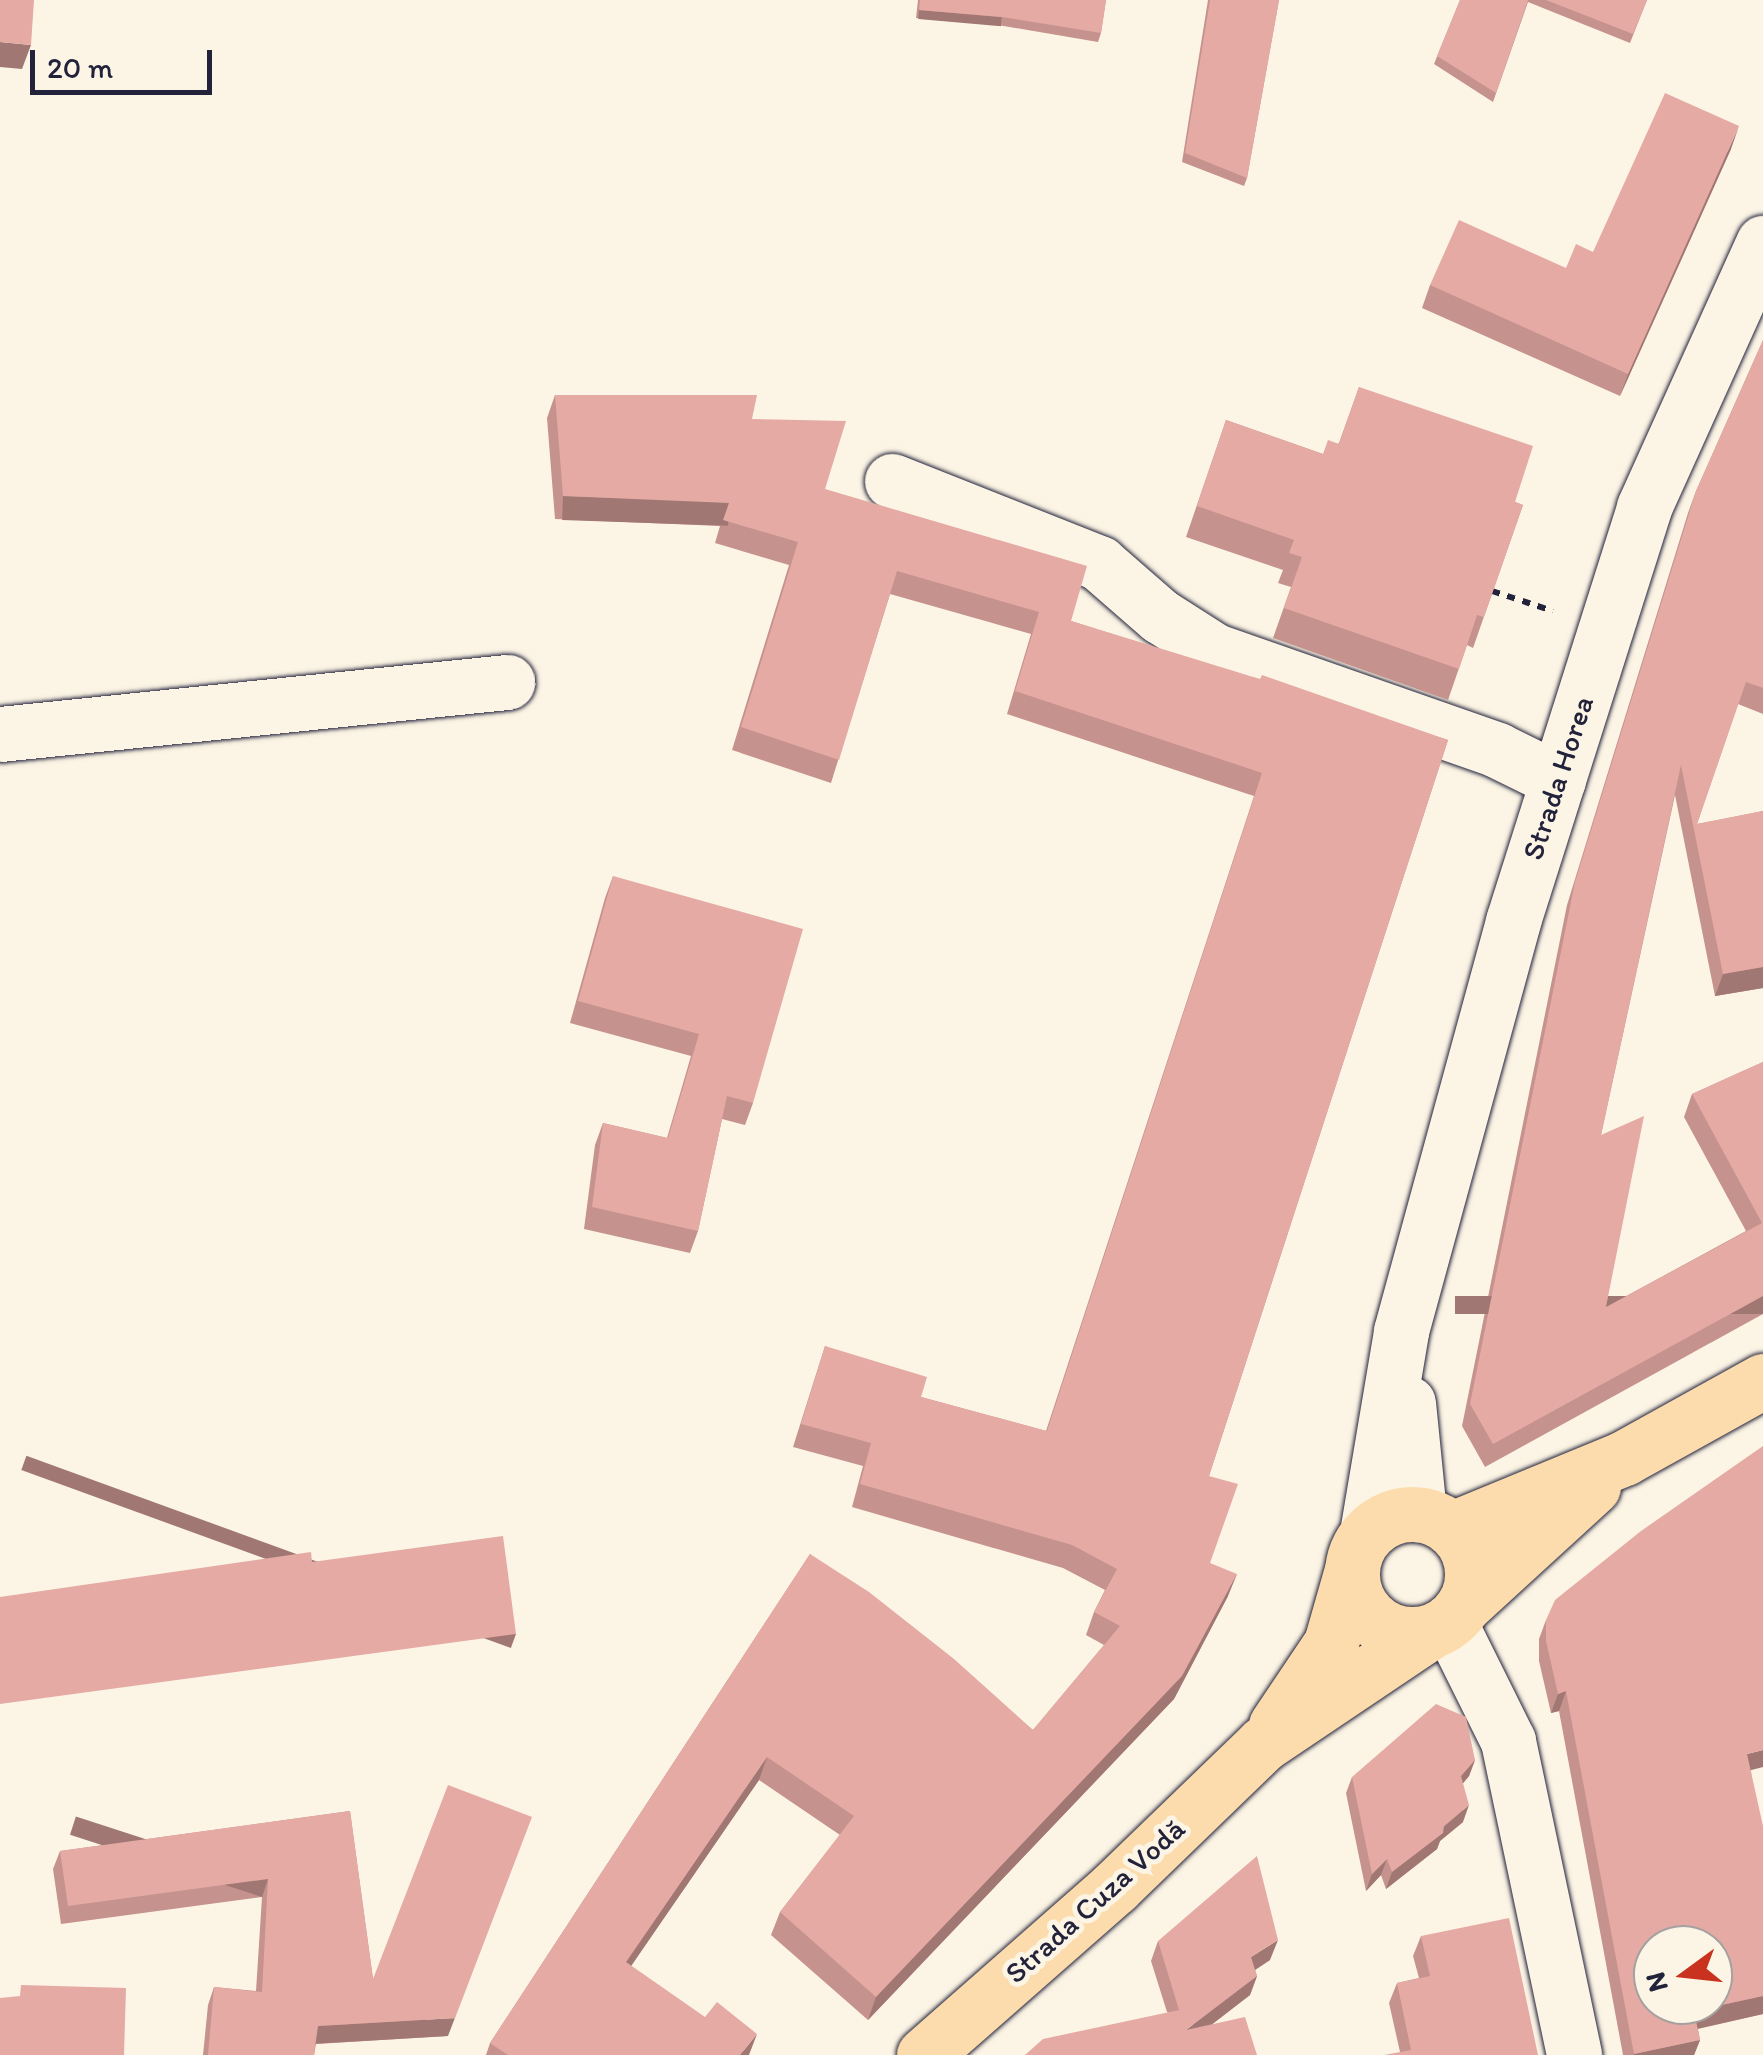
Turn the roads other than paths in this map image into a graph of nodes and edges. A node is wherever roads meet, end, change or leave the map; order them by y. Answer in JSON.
{"nodes":[{"id":1,"x":1763,"y":242,"type":"edge"},
{"id":2,"x":892,"y":481,"type":"dead end"},
{"id":3,"x":508,"y":682,"type":"dead end"},
{"id":4,"x":0,"y":734,"type":"edge"},
{"id":5,"x":1558,"y":780,"type":"junction"},
{"id":6,"x":1402,"y":1330,"type":"junction"},
{"id":7,"x":1763,"y":1381,"type":"edge"},
{"id":8,"x":1624,"y":1458,"type":"junction"},
{"id":9,"x":1435,"y":1522,"type":"junction"},
{"id":10,"x":1359,"y":1551,"type":"junction"},
{"id":11,"x":1447,"y":1620,"type":"junction"},
{"id":12,"x":1263,"y":1744,"type":"junction"},
{"id":13,"x":924,"y":2055,"type":"edge"},
{"id":14,"x":1574,"y":2055,"type":"edge"}],
"edges":[{"from":1,"to":5,"type":"street","name":"Strada Horea"},
{"from":2,"to":5,"type":"street"},
{"from":3,"to":4,"type":"street"},
{"from":5,"to":6,"type":"street","name":"Strada Horea"},
{"from":6,"to":9,"type":"street","name":"Strada Horea"},
{"from":6,"to":10,"type":"street","name":"Strada Horea"},
{"from":7,"to":8,"type":"main road","name":"Strada Cuza Vodă"},
{"from":8,"to":9,"type":"main road","name":"Strada Cuza Vodă"},
{"from":8,"to":11,"type":"main road","name":"Strada Cuza Vodă"},
{"from":9,"to":10,"type":"main road"},
{"from":9,"to":11,"type":"main road"},
{"from":10,"to":11,"type":"main road"},
{"from":10,"to":12,"type":"main road","name":"Strada Cuza Vodă"},
{"from":11,"to":12,"type":"main road","name":"Strada Cuza Vodă"},
{"from":11,"to":14,"type":"street"},
{"from":12,"to":13,"type":"main road","name":"Strada Cuza Vodă"}]}
